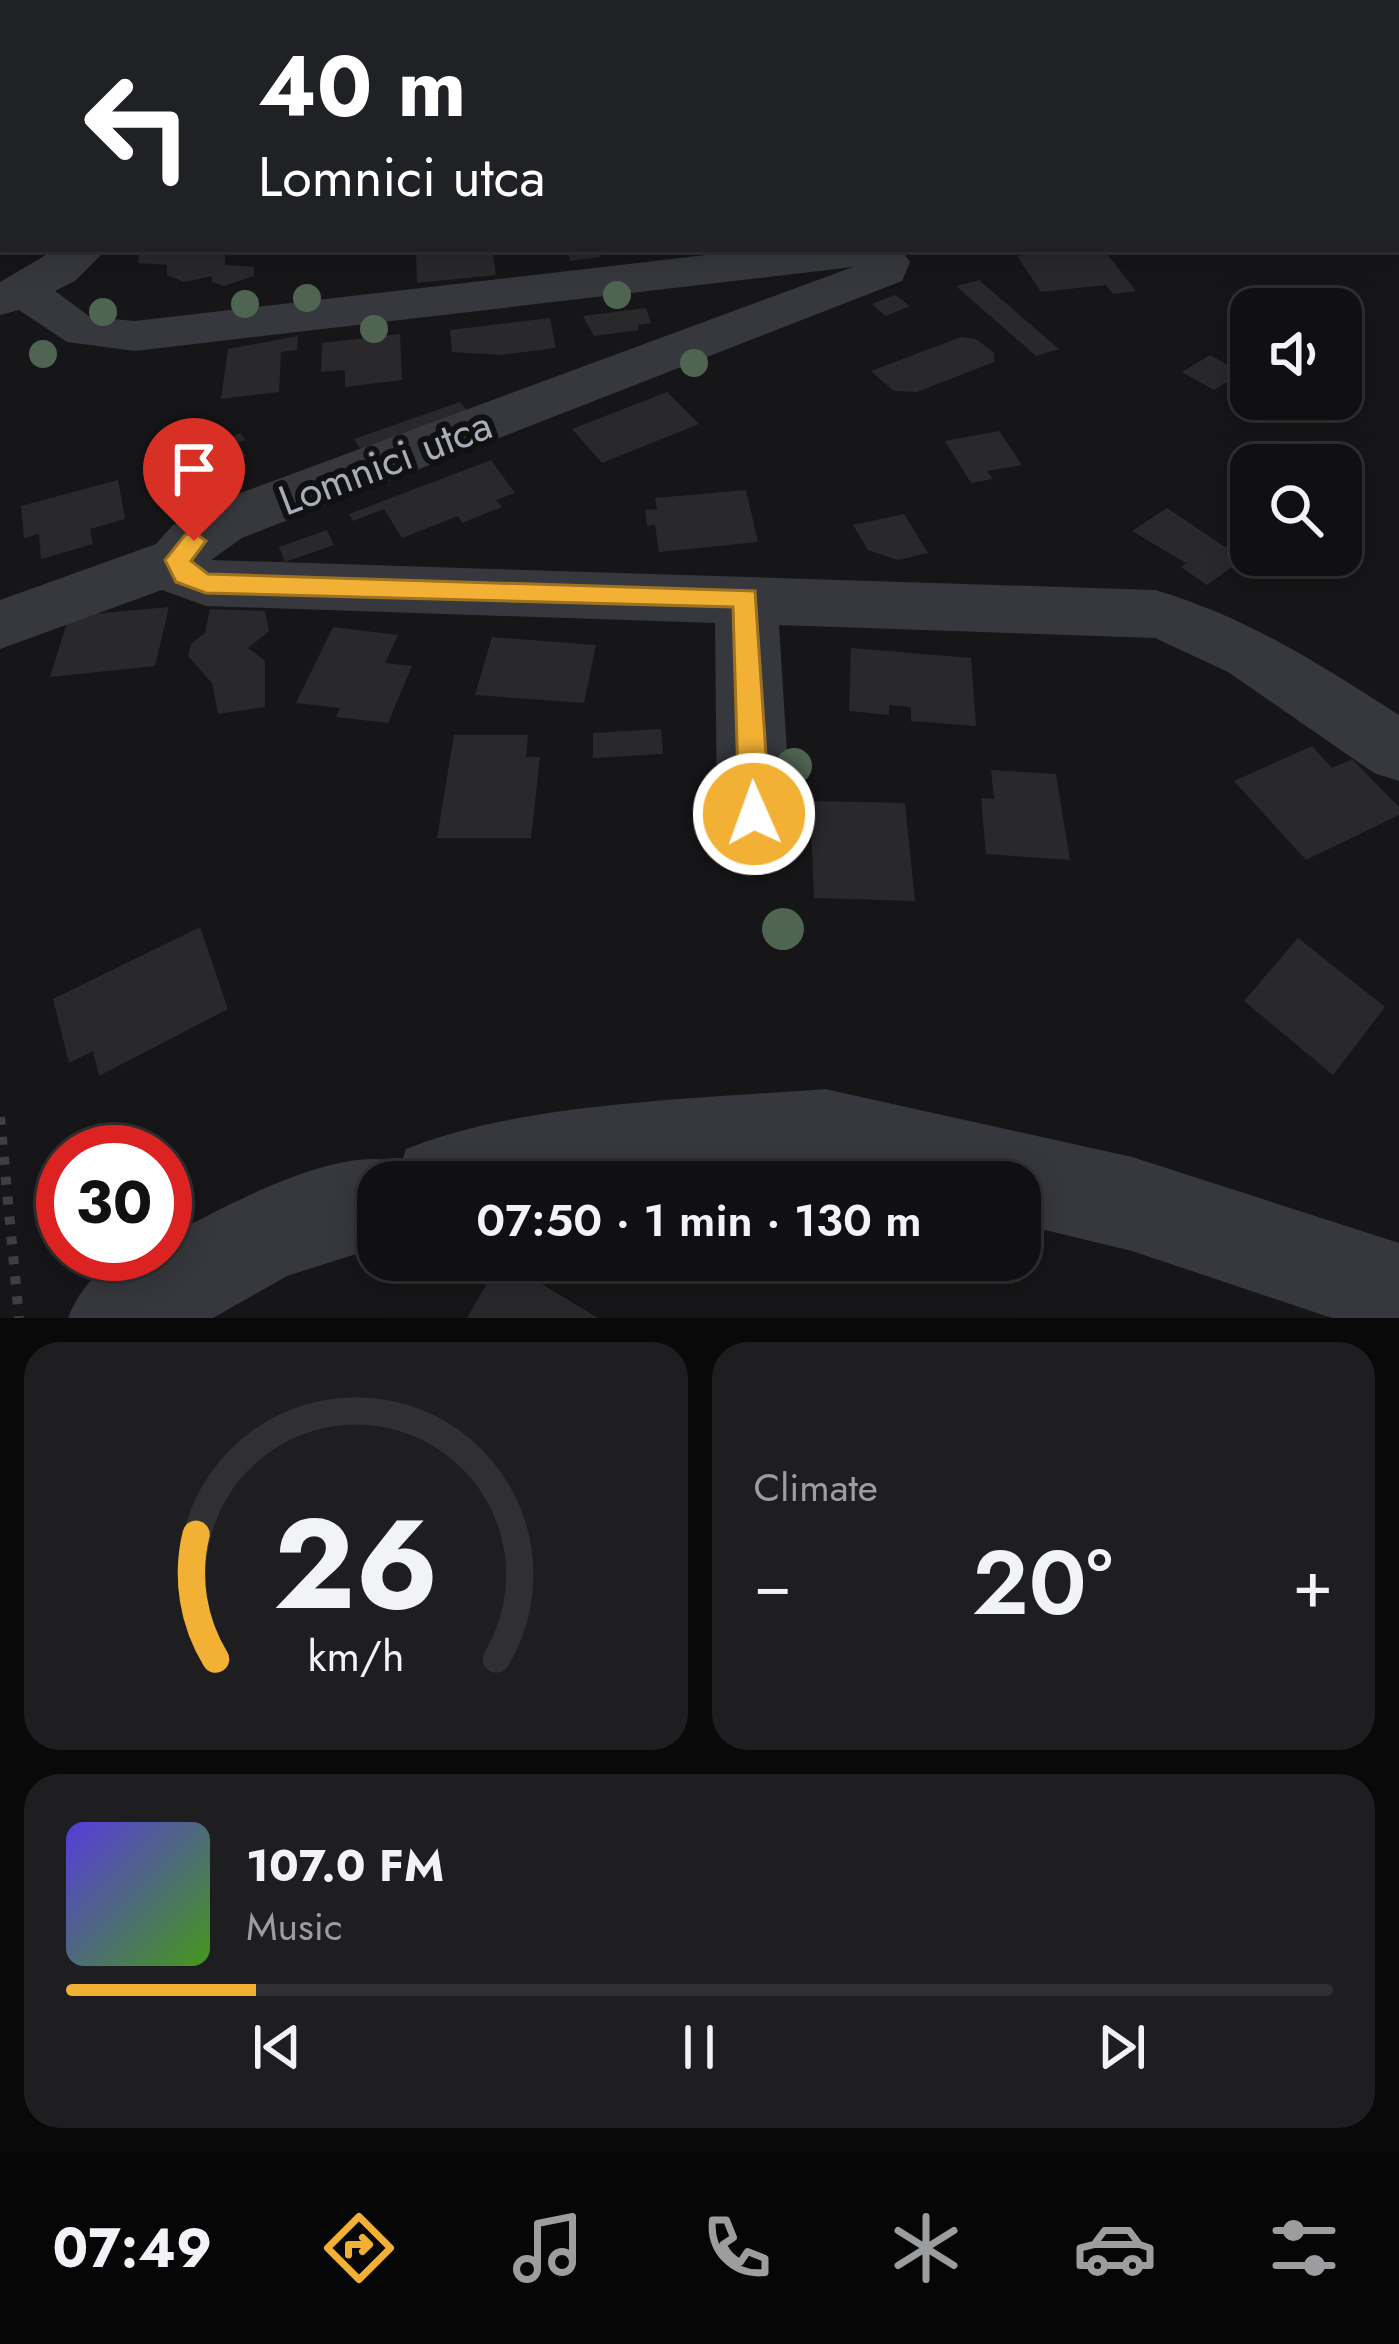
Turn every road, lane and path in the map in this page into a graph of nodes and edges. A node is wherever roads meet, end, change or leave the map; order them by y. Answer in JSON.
{"nodes":[{"id":1,"x":79,"y":252,"type":"edge"},
{"id":2,"x":905,"y":256,"type":"edge"},
{"id":3,"x":8,"y":293,"type":"edge"},
{"id":4,"x":178,"y":560,"type":"junction"},
{"id":5,"x":746,"y":598,"type":"junction"},
{"id":6,"x":0,"y":625,"type":"edge"},
{"id":7,"x":1399,"y":752,"type":"edge"},
{"id":8,"x":754,"y":814,"type":"dead end"},
{"id":9,"x":0,"y":1117,"type":"edge"},
{"id":10,"x":558,"y":1161,"type":"edge"},
{"id":11,"x":943,"y":1161,"type":"edge"},
{"id":12,"x":1041,"y":1183,"type":"edge"},
{"id":13,"x":357,"y":1207,"type":"edge"},
{"id":14,"x":1399,"y":1292,"type":"edge"},
{"id":15,"x":19,"y":1318,"type":"edge"},
{"id":16,"x":117,"y":1318,"type":"edge"}],
"edges":[{"from":1,"to":3,"type":"street"},
{"from":2,"to":3,"type":"street","name":"Lomnici utca"},
{"from":2,"to":4,"type":"street","name":"Lomnici utca"},
{"from":4,"to":5,"type":"street","name":"Lomnici utca"},
{"from":4,"to":6,"type":"street"},
{"from":5,"to":7,"type":"street","name":"Lomnici utca"},
{"from":5,"to":8,"type":"street"},
{"from":9,"to":15,"type":"path"},
{"from":10,"to":11,"type":"street"},
{"from":12,"to":14,"type":"street"},
{"from":13,"to":16,"type":"street"}]}
